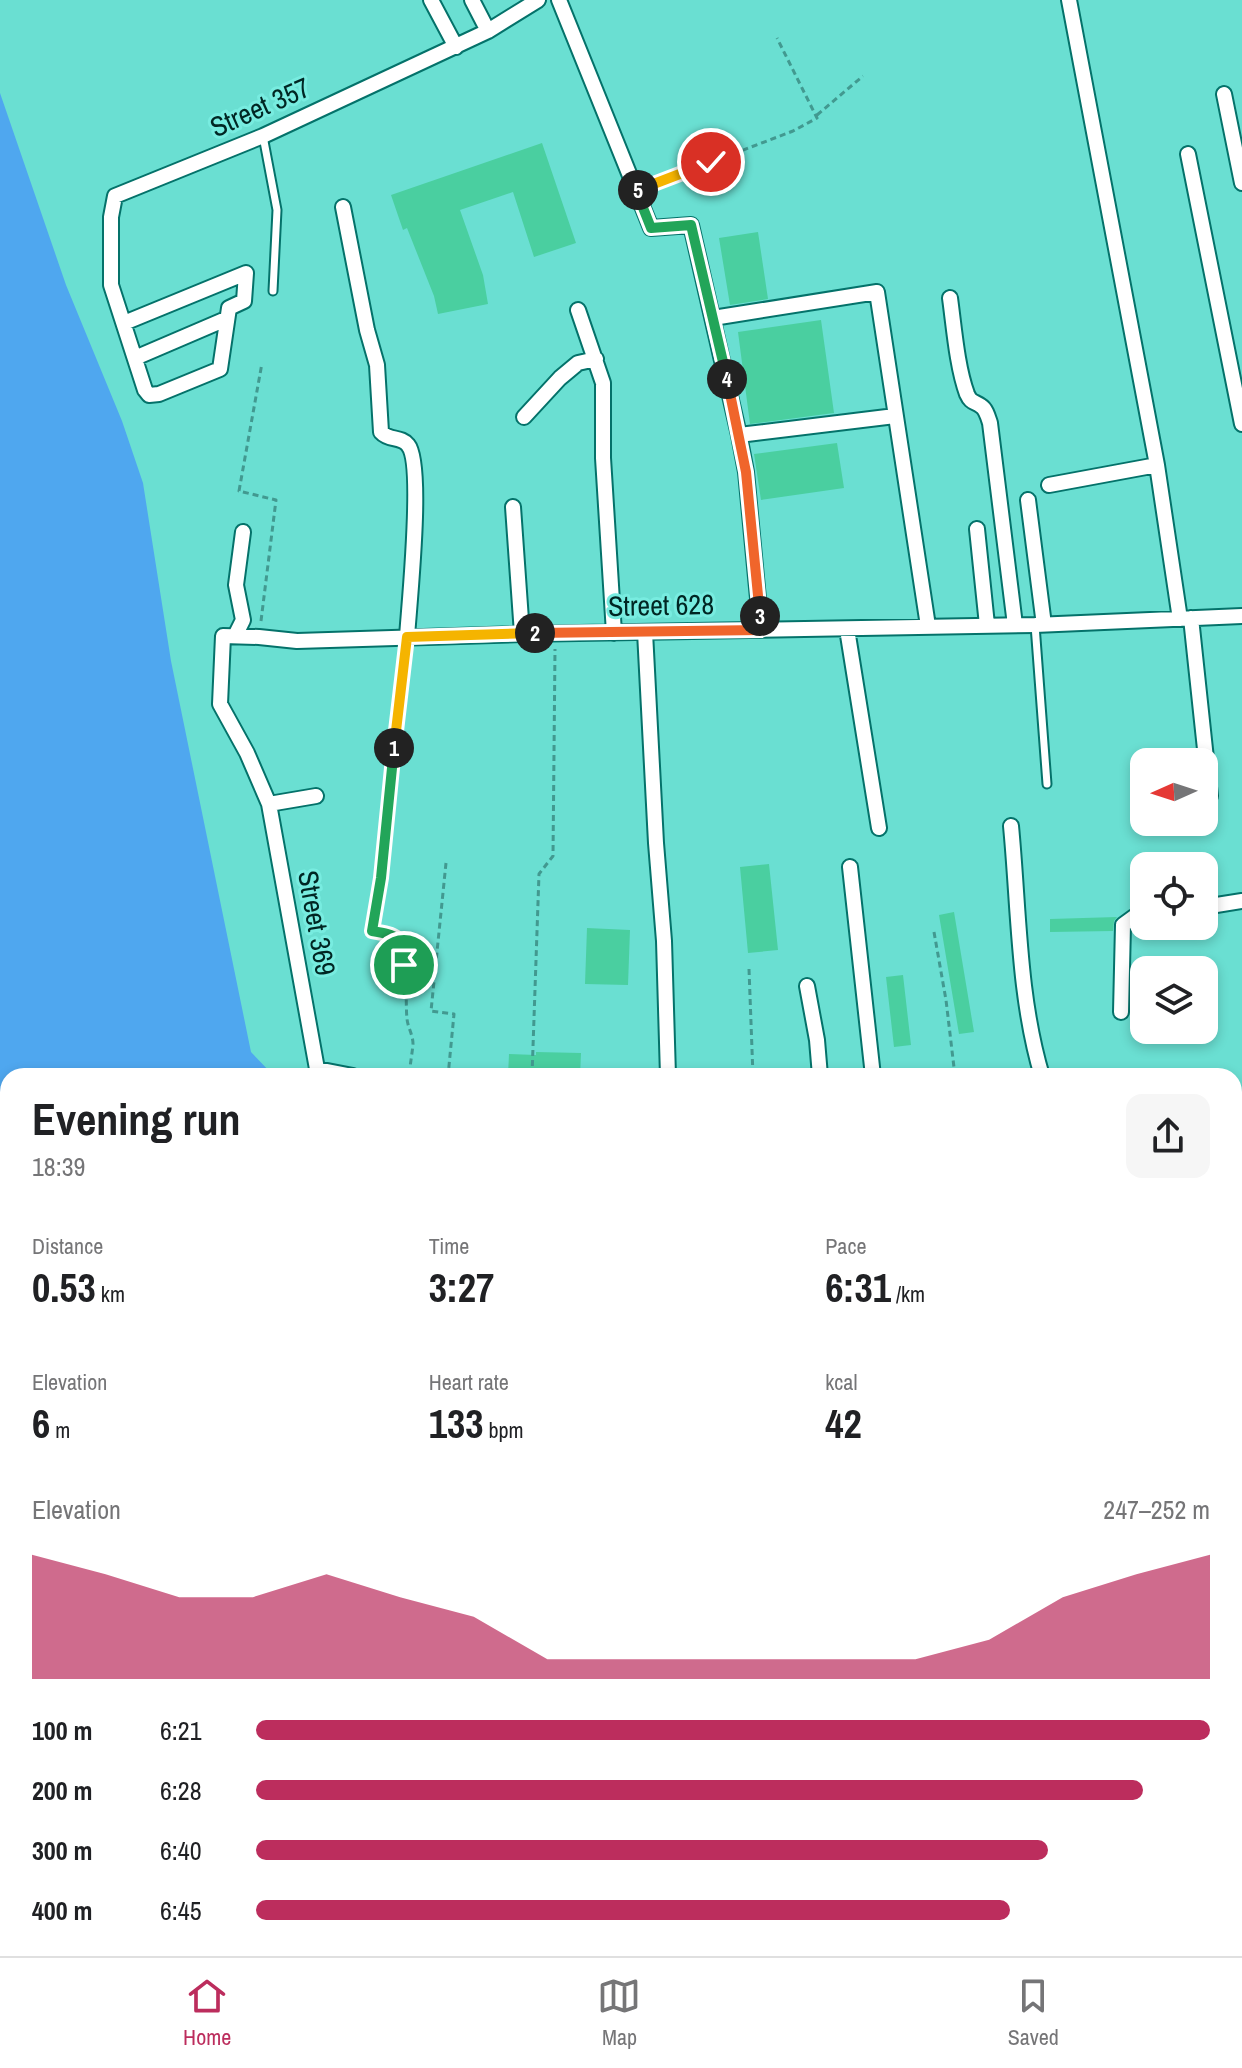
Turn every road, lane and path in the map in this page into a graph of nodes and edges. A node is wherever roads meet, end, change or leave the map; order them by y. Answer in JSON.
{"nodes":[{"id":1,"x":431,"y":0,"type":"edge"},
{"id":2,"x":472,"y":0,"type":"edge"},
{"id":3,"x":538,"y":0,"type":"edge"},
{"id":4,"x":559,"y":0,"type":"edge"},
{"id":5,"x":1069,"y":0,"type":"edge"},
{"id":6,"x":488,"y":31,"type":"junction"},
{"id":7,"x":777,"y":38,"type":"dead end"},
{"id":8,"x":456,"y":47,"type":"junction"},
{"id":9,"x":863,"y":76,"type":"dead end"},
{"id":10,"x":1224,"y":94,"type":"dead end"},
{"id":11,"x":817,"y":116,"type":"junction"},
{"id":12,"x":263,"y":136,"type":"junction"},
{"id":13,"x":1188,"y":154,"type":"dead end"},
{"id":14,"x":1242,"y":183,"type":"edge"},
{"id":15,"x":636,"y":190,"type":"junction"},
{"id":16,"x":343,"y":207,"type":"dead end"},
{"id":17,"x":273,"y":291,"type":"dead end"},
{"id":18,"x":950,"y":298,"type":"dead end"},
{"id":19,"x":578,"y":310,"type":"dead end"},
{"id":20,"x":713,"y":318,"type":"junction"},
{"id":21,"x":226,"y":319,"type":"junction"},
{"id":22,"x":124,"y":323,"type":"junction"},
{"id":23,"x":135,"y":358,"type":"junction"},
{"id":24,"x":596,"y":359,"type":"junction"},
{"id":25,"x":262,"y":363,"type":"dead end"},
{"id":26,"x":895,"y":416,"type":"junction"},
{"id":27,"x":524,"y":417,"type":"dead end"},
{"id":28,"x":1242,"y":424,"type":"edge"},
{"id":29,"x":739,"y":435,"type":"junction"},
{"id":30,"x":1157,"y":465,"type":"junction"},
{"id":31,"x":1049,"y":485,"type":"dead end"},
{"id":32,"x":1028,"y":500,"type":"dead end"},
{"id":33,"x":513,"y":507,"type":"dead end"},
{"id":34,"x":977,"y":529,"type":"dead end"},
{"id":35,"x":243,"y":532,"type":"dead end"},
{"id":36,"x":1242,"y":616,"type":"edge"},
{"id":37,"x":1185,"y":619,"type":"junction"},
{"id":38,"x":987,"y":625,"type":"junction"},
{"id":39,"x":1015,"y":625,"type":"junction"},
{"id":40,"x":1040,"y":625,"type":"junction"},
{"id":41,"x":928,"y":626,"type":"junction"},
{"id":42,"x":847,"y":629,"type":"junction"},
{"id":43,"x":761,"y":630,"type":"junction"},
{"id":44,"x":645,"y":632,"type":"junction"},
{"id":45,"x":555,"y":633,"type":"junction"},
{"id":46,"x":614,"y":633,"type":"junction"},
{"id":47,"x":522,"y":634,"type":"junction"},
{"id":48,"x":235,"y":636,"type":"junction"},
{"id":49,"x":259,"y":637,"type":"junction"},
{"id":50,"x":407,"y":637,"type":"junction"},
{"id":51,"x":1203,"y":748,"type":"edge"},
{"id":52,"x":1047,"y":784,"type":"dead end"},
{"id":53,"x":316,"y":796,"type":"dead end"},
{"id":54,"x":269,"y":804,"type":"junction"},
{"id":55,"x":1011,"y":826,"type":"dead end"},
{"id":56,"x":879,"y":828,"type":"dead end"},
{"id":57,"x":446,"y":863,"type":"dead end"},
{"id":58,"x":850,"y":867,"type":"dead end"},
{"id":59,"x":1242,"y":901,"type":"edge"},
{"id":60,"x":1218,"y":905,"type":"edge"},
{"id":61,"x":1130,"y":920,"type":"edge"},
{"id":62,"x":934,"y":932,"type":"dead end"},
{"id":63,"x":749,"y":969,"type":"dead end"},
{"id":64,"x":807,"y":986,"type":"dead end"},
{"id":65,"x":1121,"y":1012,"type":"dead end"},
{"id":66,"x":317,"y":1068,"type":"edge"},
{"id":67,"x":410,"y":1068,"type":"edge"},
{"id":68,"x":449,"y":1068,"type":"edge"},
{"id":69,"x":532,"y":1068,"type":"edge"},
{"id":70,"x":668,"y":1068,"type":"edge"},
{"id":71,"x":753,"y":1068,"type":"edge"},
{"id":72,"x":819,"y":1068,"type":"edge"},
{"id":73,"x":872,"y":1068,"type":"edge"},
{"id":74,"x":954,"y":1068,"type":"edge"},
{"id":75,"x":1040,"y":1068,"type":"edge"}],
"edges":[{"from":1,"to":8,"type":"street"},
{"from":2,"to":6,"type":"street"},
{"from":3,"to":6,"type":"street","name":"Street 357"},
{"from":4,"to":15,"type":"street"},
{"from":5,"to":30,"type":"street"},
{"from":6,"to":8,"type":"street","name":"Street 357"},
{"from":7,"to":11,"type":"path"},
{"from":8,"to":12,"type":"street","name":"Street 357"},
{"from":9,"to":11,"type":"path"},
{"from":10,"to":14,"type":"street"},
{"from":11,"to":15,"type":"path"},
{"from":12,"to":17,"type":"lane"},
{"from":12,"to":22,"type":"street","name":"Street 357"},
{"from":13,"to":28,"type":"street"},
{"from":15,"to":20,"type":"street"},
{"from":16,"to":50,"type":"street"},
{"from":18,"to":39,"type":"street"},
{"from":19,"to":24,"type":"street"},
{"from":20,"to":26,"type":"street"},
{"from":20,"to":29,"type":"street"},
{"from":21,"to":22,"type":"street"},
{"from":21,"to":23,"type":"street"},
{"from":21,"to":23,"type":"street"},
{"from":22,"to":23,"type":"street"},
{"from":24,"to":27,"type":"street"},
{"from":24,"to":46,"type":"street"},
{"from":25,"to":49,"type":"path"},
{"from":26,"to":29,"type":"street"},
{"from":26,"to":41,"type":"street"},
{"from":29,"to":43,"type":"street"},
{"from":30,"to":31,"type":"street"},
{"from":30,"to":37,"type":"street"},
{"from":32,"to":40,"type":"street"},
{"from":33,"to":47,"type":"street"},
{"from":34,"to":38,"type":"street"},
{"from":35,"to":48,"type":"street"},
{"from":36,"to":37,"type":"street","name":"Street 628"},
{"from":37,"to":40,"type":"street","name":"Street 628"},
{"from":37,"to":51,"type":"street"},
{"from":38,"to":39,"type":"street","name":"Street 628"},
{"from":38,"to":41,"type":"street","name":"Street 628"},
{"from":39,"to":40,"type":"street","name":"Street 628"},
{"from":40,"to":52,"type":"lane"},
{"from":41,"to":42,"type":"street","name":"Street 628"},
{"from":42,"to":43,"type":"street","name":"Street 628"},
{"from":42,"to":56,"type":"street"},
{"from":43,"to":44,"type":"street","name":"Street 628"},
{"from":44,"to":46,"type":"street","name":"Street 628"},
{"from":44,"to":70,"type":"street"},
{"from":45,"to":46,"type":"street","name":"Street 628"},
{"from":45,"to":47,"type":"street","name":"Street 628"},
{"from":45,"to":69,"type":"path"},
{"from":47,"to":50,"type":"street","name":"Street 628"},
{"from":48,"to":49,"type":"street","name":"Street 628"},
{"from":48,"to":54,"type":"street","name":"Street 369"},
{"from":49,"to":50,"type":"street","name":"Street 628"},
{"from":50,"to":67,"type":"path"},
{"from":53,"to":54,"type":"street"},
{"from":54,"to":66,"type":"street","name":"Street 369"},
{"from":55,"to":75,"type":"street"},
{"from":57,"to":68,"type":"path"},
{"from":58,"to":73,"type":"street"},
{"from":59,"to":60,"type":"street"},
{"from":61,"to":65,"type":"street"},
{"from":62,"to":74,"type":"path"},
{"from":63,"to":71,"type":"path"},
{"from":64,"to":72,"type":"street"}]}
